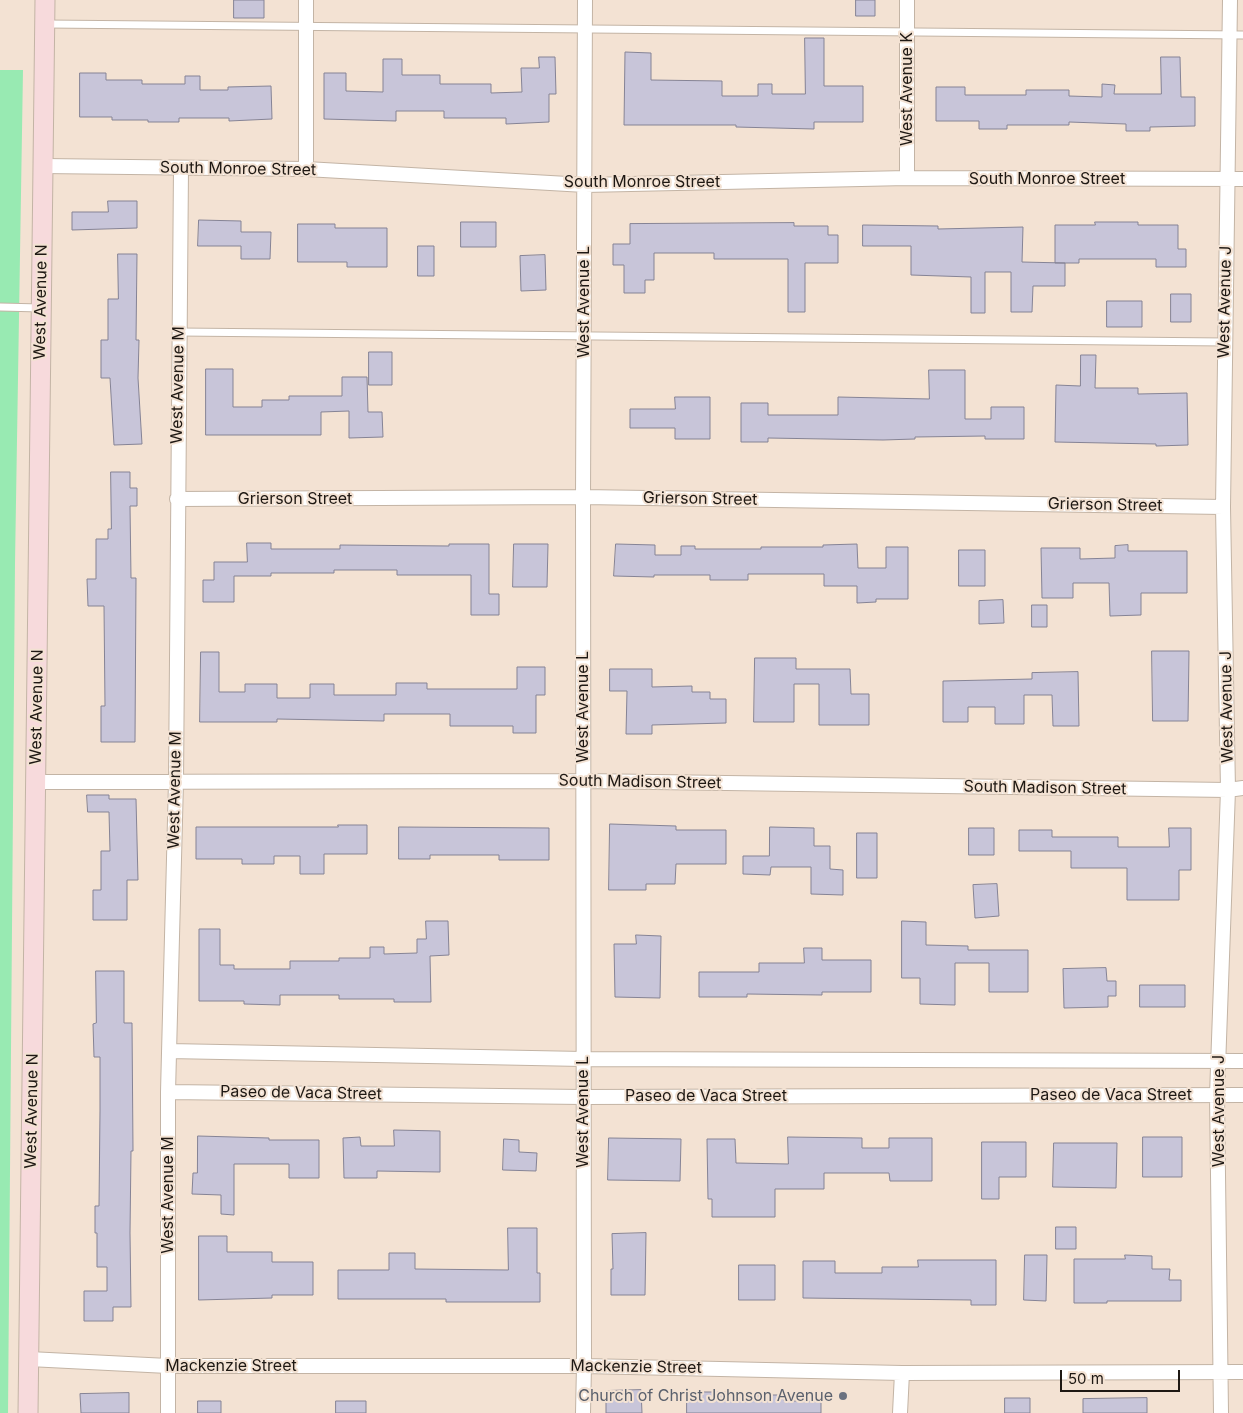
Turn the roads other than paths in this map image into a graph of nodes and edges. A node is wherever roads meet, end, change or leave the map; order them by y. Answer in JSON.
{"nodes":[{"id":1,"x":45,"y":0,"type":"edge"},
{"id":2,"x":306,"y":0,"type":"edge"},
{"id":3,"x":585,"y":0,"type":"edge"},
{"id":4,"x":907,"y":0,"type":"edge"},
{"id":5,"x":1230,"y":0,"type":"edge"},
{"id":6,"x":45,"y":24,"type":"junction"},
{"id":7,"x":306,"y":27,"type":"junction"},
{"id":8,"x":585,"y":30,"type":"junction"},
{"id":9,"x":907,"y":32,"type":"junction"},
{"id":10,"x":1236,"y":35,"type":"edge"},
{"id":11,"x":42,"y":166,"type":"junction"},
{"id":12,"x":181,"y":168,"type":"junction"},
{"id":13,"x":306,"y":169,"type":"junction"},
{"id":14,"x":907,"y":178,"type":"junction"},
{"id":15,"x":1243,"y":179,"type":"edge"},
{"id":16,"x":1227,"y":180,"type":"junction"},
{"id":17,"x":585,"y":185,"type":"junction"},
{"id":18,"x":0,"y":307,"type":"edge"},
{"id":19,"x":41,"y":308,"type":"junction"},
{"id":20,"x":179,"y":332,"type":"junction"},
{"id":21,"x":584,"y":336,"type":"junction"},
{"id":22,"x":1224,"y":342,"type":"junction"},
{"id":23,"x":583,"y":497,"type":"junction"},
{"id":24,"x":177,"y":499,"type":"junction"},
{"id":25,"x":1223,"y":507,"type":"junction"},
{"id":26,"x":176,"y":781,"type":"junction"},
{"id":27,"x":583,"y":781,"type":"junction"},
{"id":28,"x":37,"y":782,"type":"junction"},
{"id":29,"x":1243,"y":788,"type":"edge"},
{"id":30,"x":1228,"y":790,"type":"junction"},
{"id":31,"x":169,"y":1051,"type":"junction"},
{"id":32,"x":583,"y":1059,"type":"junction"},
{"id":33,"x":1218,"y":1061,"type":"junction"},
{"id":34,"x":1243,"y":1061,"type":"edge"},
{"id":35,"x":168,"y":1092,"type":"junction"},
{"id":36,"x":1217,"y":1095,"type":"junction"},
{"id":37,"x":1243,"y":1095,"type":"edge"},
{"id":38,"x":583,"y":1097,"type":"junction"},
{"id":39,"x":29,"y":1359,"type":"junction"},
{"id":40,"x":168,"y":1366,"type":"junction"},
{"id":41,"x":584,"y":1366,"type":"junction"},
{"id":42,"x":1243,"y":1372,"type":"edge"},
{"id":43,"x":902,"y":1373,"type":"junction"},
{"id":44,"x":1221,"y":1373,"type":"junction"},
{"id":45,"x":28,"y":1413,"type":"edge"},
{"id":46,"x":168,"y":1413,"type":"edge"},
{"id":47,"x":583,"y":1413,"type":"edge"},
{"id":48,"x":900,"y":1413,"type":"edge"},
{"id":49,"x":1221,"y":1413,"type":"edge"}],
"edges":[{"from":1,"to":6,"type":"main road","name":"West Avenue N"},
{"from":2,"to":7,"type":"street"},
{"from":3,"to":8,"type":"street","name":"West Avenue L"},
{"from":4,"to":9,"type":"street","name":"West Avenue K"},
{"from":5,"to":10,"type":"street","name":"West Avenue J"},
{"from":6,"to":7,"type":"lane"},
{"from":6,"to":11,"type":"main road","name":"West Avenue N"},
{"from":7,"to":8,"type":"lane"},
{"from":7,"to":13,"type":"street"},
{"from":8,"to":9,"type":"lane"},
{"from":8,"to":17,"type":"street","name":"West Avenue L"},
{"from":9,"to":10,"type":"lane"},
{"from":9,"to":14,"type":"street","name":"West Avenue K"},
{"from":10,"to":16,"type":"street","name":"West Avenue J"},
{"from":11,"to":12,"type":"street","name":"South Monroe Street"},
{"from":11,"to":19,"type":"main road","name":"West Avenue N"},
{"from":12,"to":13,"type":"street","name":"South Monroe Street"},
{"from":12,"to":20,"type":"street","name":"West Avenue M"},
{"from":13,"to":17,"type":"street","name":"South Monroe Street"},
{"from":14,"to":16,"type":"street","name":"South Monroe Street"},
{"from":14,"to":17,"type":"street","name":"South Monroe Street"},
{"from":15,"to":16,"type":"street","name":"South Monroe Street"},
{"from":16,"to":22,"type":"street","name":"West Avenue J"},
{"from":17,"to":21,"type":"street","name":"West Avenue L"},
{"from":18,"to":19,"type":"lane"},
{"from":19,"to":28,"type":"main road","name":"West Avenue N"},
{"from":20,"to":21,"type":"lane"},
{"from":20,"to":24,"type":"street","name":"West Avenue M"},
{"from":21,"to":22,"type":"lane"},
{"from":21,"to":23,"type":"street","name":"West Avenue L"},
{"from":22,"to":25,"type":"street","name":"West Avenue J"},
{"from":23,"to":24,"type":"street","name":"Grierson Street"},
{"from":23,"to":25,"type":"street","name":"Grierson Street"},
{"from":23,"to":27,"type":"street","name":"West Avenue L"},
{"from":24,"to":26,"type":"street","name":"West Avenue M"},
{"from":25,"to":30,"type":"street","name":"West Avenue J"},
{"from":26,"to":27,"type":"street","name":"South Madison Street"},
{"from":26,"to":28,"type":"street","name":"South Madison Street"},
{"from":26,"to":31,"type":"street","name":"West Avenue M"},
{"from":27,"to":30,"type":"street","name":"South Madison Street"},
{"from":27,"to":32,"type":"street","name":"West Avenue L"},
{"from":28,"to":39,"type":"main road","name":"West Avenue N"},
{"from":29,"to":30,"type":"street","name":"South Madison Street"},
{"from":30,"to":33,"type":"street","name":"West Avenue J"},
{"from":31,"to":32,"type":"street"},
{"from":31,"to":35,"type":"street","name":"West Avenue M"},
{"from":32,"to":33,"type":"street"},
{"from":32,"to":38,"type":"street","name":"West Avenue L"},
{"from":33,"to":34,"type":"street"},
{"from":33,"to":36,"type":"street","name":"West Avenue J"},
{"from":35,"to":38,"type":"street","name":"Paseo de Vaca Street"},
{"from":35,"to":40,"type":"street","name":"West Avenue M"},
{"from":36,"to":37,"type":"street","name":"Paseo de Vaca Street"},
{"from":36,"to":38,"type":"street","name":"Paseo de Vaca Street"},
{"from":36,"to":44,"type":"street","name":"West Avenue J"},
{"from":38,"to":41,"type":"street","name":"West Avenue L"},
{"from":39,"to":40,"type":"street","name":"Mackenzie Street"},
{"from":39,"to":45,"type":"main road","name":"West Avenue N"},
{"from":40,"to":41,"type":"street","name":"Mackenzie Street"},
{"from":40,"to":46,"type":"street","name":"West Avenue M"},
{"from":41,"to":43,"type":"street","name":"Mackenzie Street"},
{"from":41,"to":47,"type":"street","name":"West Avenue L"},
{"from":42,"to":44,"type":"street","name":"Mackenzie Street"},
{"from":43,"to":44,"type":"street","name":"Mackenzie Street"},
{"from":43,"to":48,"type":"street"},
{"from":44,"to":49,"type":"street","name":"West Avenue J"}]}
